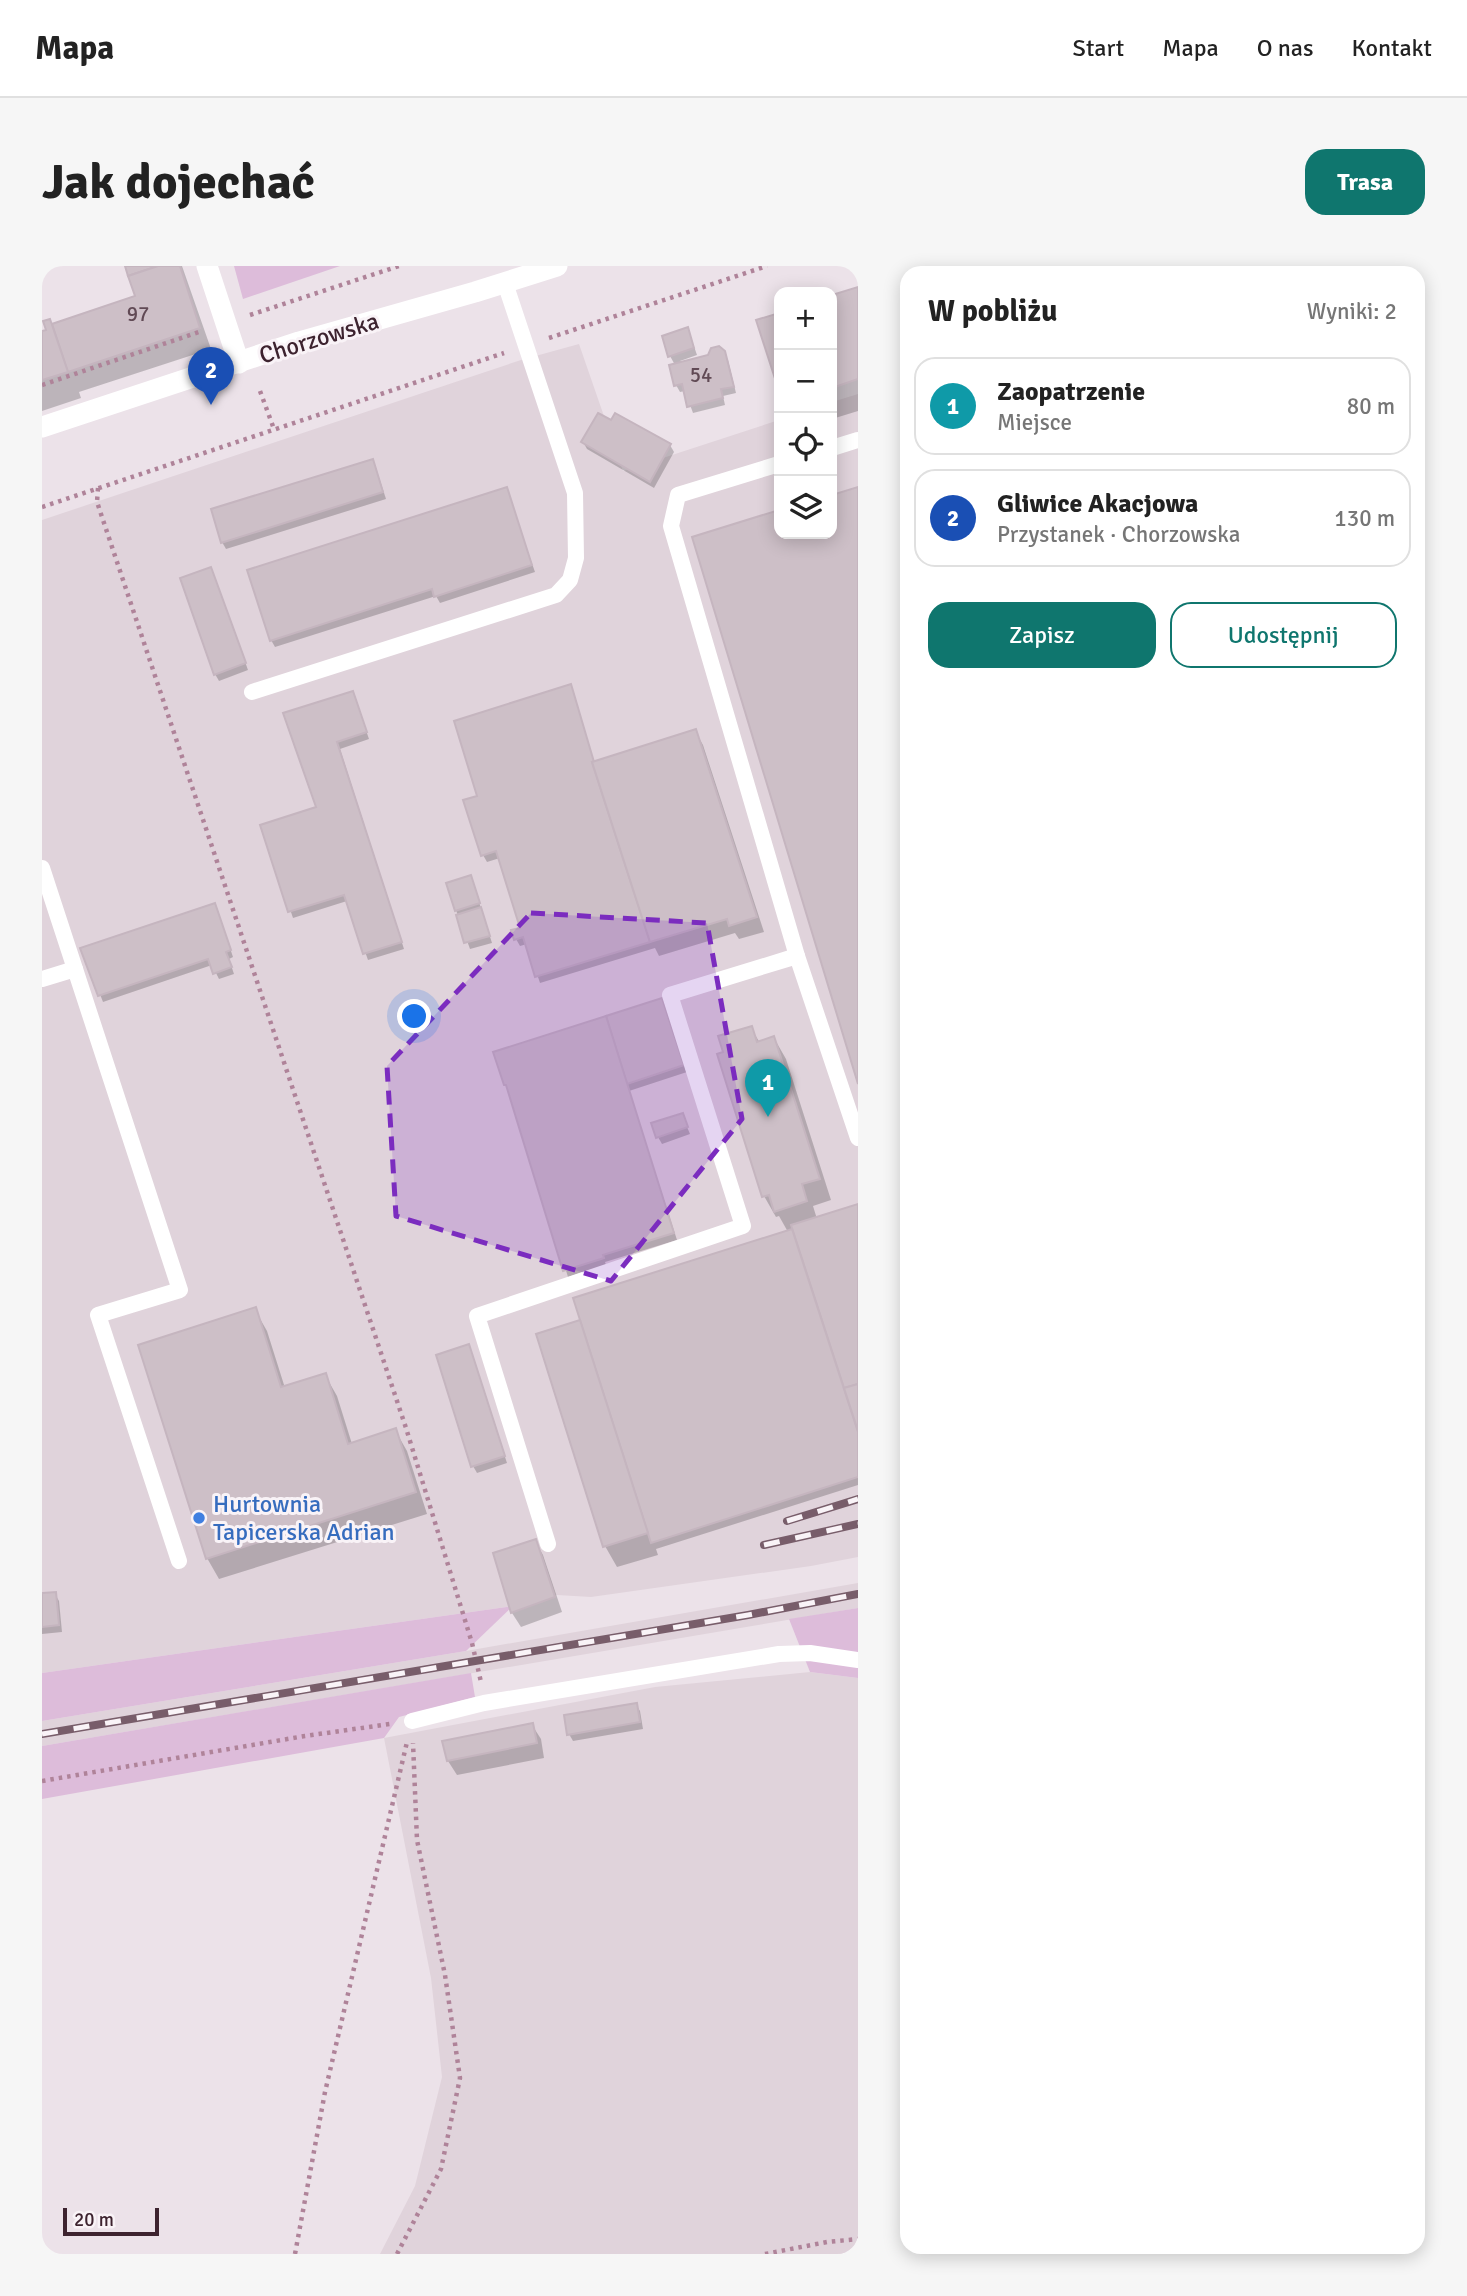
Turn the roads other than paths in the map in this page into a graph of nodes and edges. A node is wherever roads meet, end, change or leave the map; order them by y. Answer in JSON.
{"nodes":[{"id":1,"x":206,"y":266,"type":"edge"},
{"id":2,"x":557,"y":266,"type":"edge"},
{"id":3,"x":505,"y":283,"type":"junction"},
{"id":4,"x":239,"y":363,"type":"junction"},
{"id":5,"x":42,"y":427,"type":"edge"},
{"id":6,"x":858,"y":440,"type":"edge"},
{"id":7,"x":837,"y":446,"type":"edge"},
{"id":8,"x":774,"y":466,"type":"edge"},
{"id":9,"x":252,"y":692,"type":"dead end"},
{"id":10,"x":42,"y":868,"type":"edge"},
{"id":11,"x":797,"y":956,"type":"junction"},
{"id":12,"x":75,"y":969,"type":"junction"},
{"id":13,"x":42,"y":979,"type":"edge"},
{"id":14,"x":858,"y":1138,"type":"edge"},
{"id":15,"x":548,"y":1544,"type":"dead end"},
{"id":16,"x":179,"y":1561,"type":"dead end"},
{"id":17,"x":858,"y":1660,"type":"edge"},
{"id":18,"x":412,"y":1721,"type":"road end"}],
"edges":[{"from":1,"to":4,"type":"main road"},
{"from":2,"to":3,"type":"main road","name":"Chorzowska"},
{"from":3,"to":4,"type":"main road","name":"Chorzowska"},
{"from":3,"to":9,"type":"lane"},
{"from":4,"to":5,"type":"main road","name":"Chorzowska"},
{"from":6,"to":7,"type":"lane"},
{"from":8,"to":11,"type":"lane"},
{"from":10,"to":12,"type":"lane"},
{"from":11,"to":14,"type":"lane"},
{"from":11,"to":15,"type":"lane"},
{"from":12,"to":13,"type":"lane"},
{"from":12,"to":16,"type":"lane"},
{"from":17,"to":18,"type":"lane"}]}
